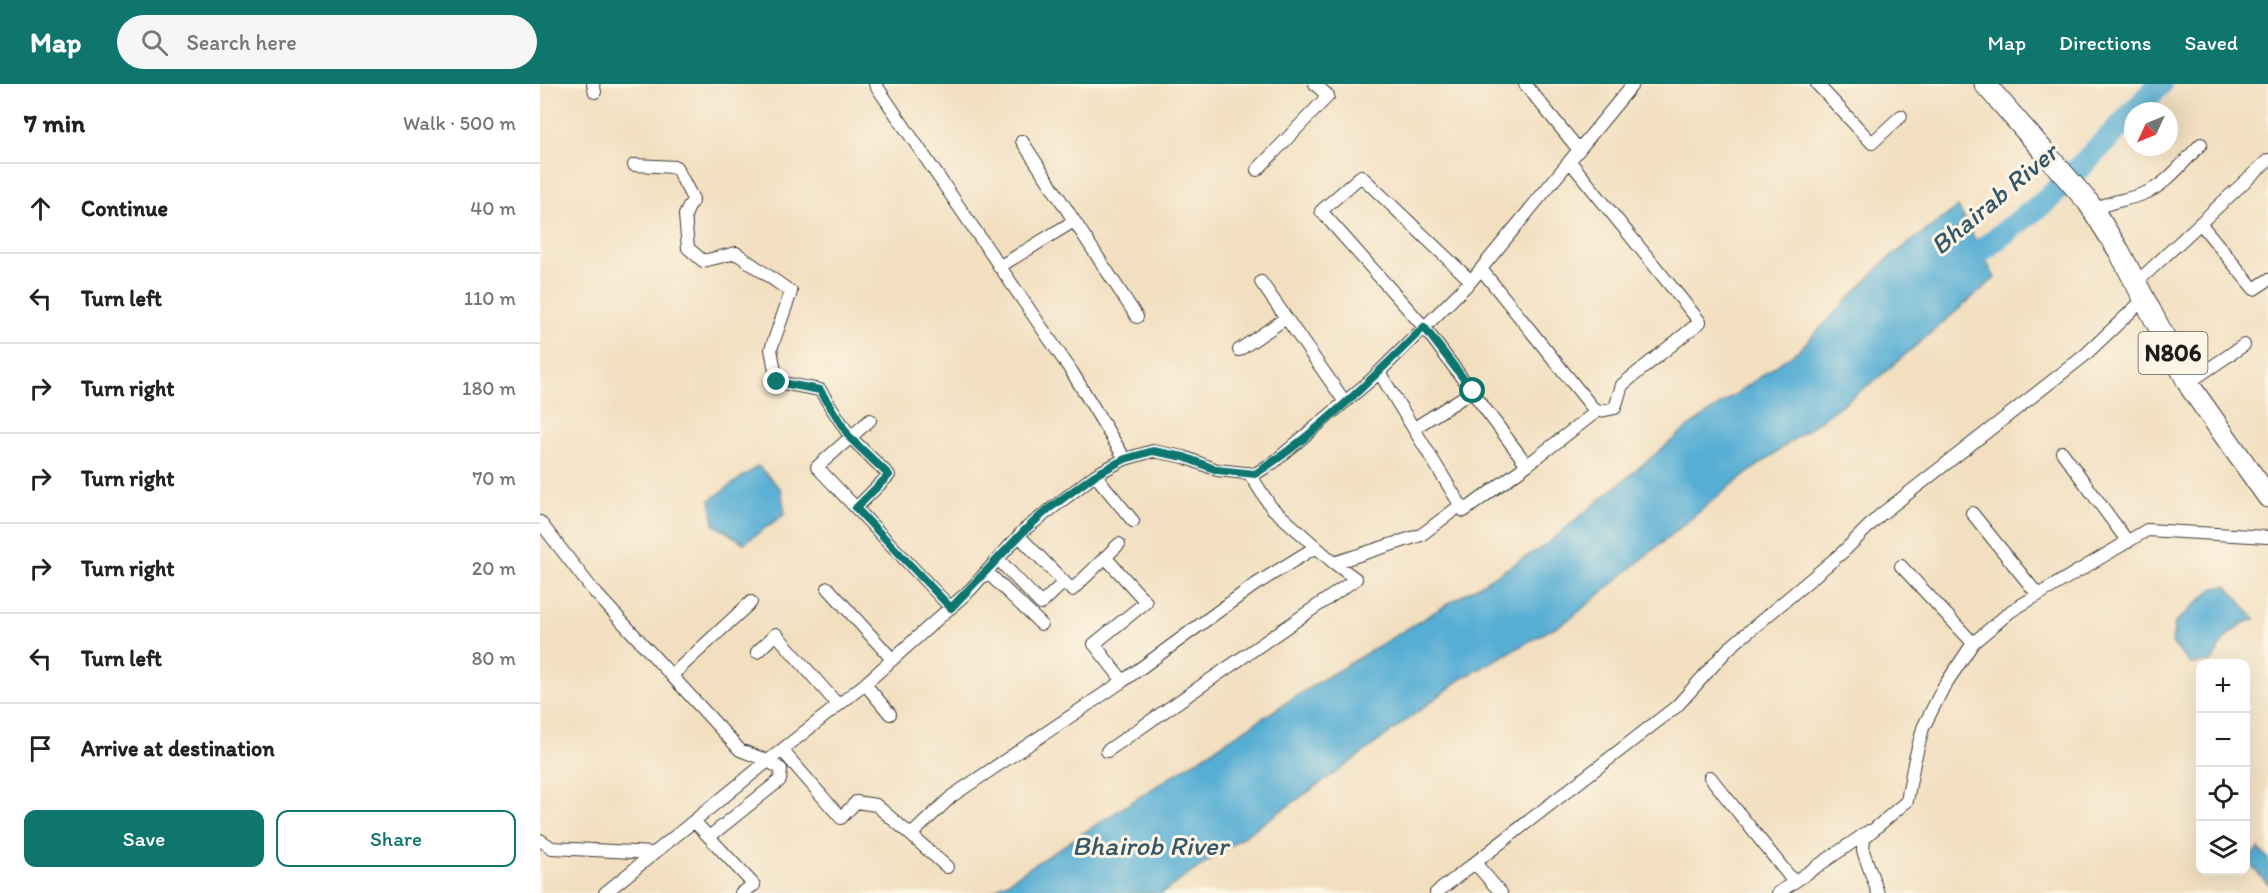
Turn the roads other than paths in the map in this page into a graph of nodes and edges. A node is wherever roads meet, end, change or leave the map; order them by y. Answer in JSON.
{"nodes":[{"id":1,"x":875,"y":84,"type":"edge"},
{"id":2,"x":1315,"y":84,"type":"edge"},
{"id":3,"x":1525,"y":84,"type":"edge"},
{"id":4,"x":1633,"y":84,"type":"edge"},
{"id":5,"x":1818,"y":84,"type":"edge"},
{"id":6,"x":1984,"y":84,"type":"edge"},
{"id":7,"x":1901,"y":116,"type":"dead end"},
{"id":8,"x":1022,"y":141,"type":"dead end"},
{"id":9,"x":2201,"y":144,"type":"dead end"},
{"id":10,"x":1579,"y":150,"type":"junction"},
{"id":11,"x":2268,"y":160,"type":"edge"},
{"id":12,"x":1572,"y":164,"type":"dead end"},
{"id":13,"x":634,"y":165,"type":"dead end"},
{"id":14,"x":1257,"y":170,"type":"dead end"},
{"id":15,"x":2090,"y":206,"type":"junction"},
{"id":16,"x":1074,"y":221,"type":"junction"},
{"id":17,"x":2200,"y":223,"type":"junction"},
{"id":18,"x":999,"y":267,"type":"junction"},
{"id":19,"x":1481,"y":269,"type":"junction"},
{"id":20,"x":1471,"y":280,"type":"junction"},
{"id":21,"x":2268,"y":280,"type":"edge"},
{"id":22,"x":1261,"y":282,"type":"dead end"},
{"id":23,"x":2140,"y":291,"type":"junction"},
{"id":24,"x":1137,"y":317,"type":"dead end"},
{"id":25,"x":1286,"y":318,"type":"junction"},
{"id":26,"x":1424,"y":327,"type":"junction"},
{"id":27,"x":2244,"y":345,"type":"dead end"},
{"id":28,"x":1239,"y":350,"type":"dead end"},
{"id":29,"x":1379,"y":372,"type":"junction"},
{"id":30,"x":2188,"y":383,"type":"junction"},
{"id":31,"x":1473,"y":391,"type":"junction"},
{"id":32,"x":1346,"y":402,"type":"junction"},
{"id":33,"x":1596,"y":412,"type":"junction"},
{"id":34,"x":870,"y":420,"type":"dead end"},
{"id":35,"x":1419,"y":425,"type":"dead end"},
{"id":36,"x":850,"y":438,"type":"junction"},
{"id":37,"x":2062,"y":452,"type":"dead end"},
{"id":38,"x":1125,"y":459,"type":"junction"},
{"id":39,"x":1527,"y":465,"type":"junction"},
{"id":40,"x":1249,"y":474,"type":"junction"},
{"id":41,"x":1095,"y":475,"type":"junction"},
{"id":42,"x":2268,"y":498,"type":"edge"},
{"id":43,"x":1461,"y":505,"type":"junction"},
{"id":44,"x":856,"y":508,"type":"junction"},
{"id":45,"x":1972,"y":513,"type":"dead end"},
{"id":46,"x":1133,"y":521,"type":"dead end"},
{"id":47,"x":540,"y":522,"type":"edge"},
{"id":48,"x":1019,"y":536,"type":"junction"},
{"id":49,"x":2268,"y":537,"type":"edge"},
{"id":50,"x":2128,"y":542,"type":"junction"},
{"id":51,"x":1119,"y":544,"type":"dead end"},
{"id":52,"x":1311,"y":550,"type":"dead end"},
{"id":53,"x":1105,"y":556,"type":"junction"},
{"id":54,"x":998,"y":559,"type":"junction"},
{"id":55,"x":1334,"y":563,"type":"junction"},
{"id":56,"x":1901,"y":566,"type":"dead end"},
{"id":57,"x":987,"y":572,"type":"junction"},
{"id":58,"x":1064,"y":582,"type":"junction"},
{"id":59,"x":828,"y":588,"type":"dead end"},
{"id":60,"x":2038,"y":595,"type":"junction"},
{"id":61,"x":751,"y":602,"type":"dead end"},
{"id":62,"x":951,"y":608,"type":"junction"},
{"id":63,"x":1041,"y":624,"type":"dead end"},
{"id":64,"x":1974,"y":643,"type":"junction"},
{"id":65,"x":757,"y":652,"type":"dead end"},
{"id":66,"x":892,"y":659,"type":"junction"},
{"id":67,"x":672,"y":675,"type":"junction"},
{"id":68,"x":1122,"y":681,"type":"junction"},
{"id":69,"x":865,"y":684,"type":"junction"},
{"id":70,"x":838,"y":705,"type":"junction"},
{"id":71,"x":890,"y":714,"type":"dead end"},
{"id":72,"x":782,"y":750,"type":"junction"},
{"id":73,"x":1107,"y":752,"type":"dead end"},
{"id":74,"x":768,"y":761,"type":"junction"},
{"id":75,"x":1710,"y":777,"type":"dead end"},
{"id":76,"x":694,"y":821,"type":"junction"},
{"id":77,"x":1873,"y":829,"type":"junction"},
{"id":78,"x":911,"y":835,"type":"junction"},
{"id":79,"x":709,"y":837,"type":"junction"},
{"id":80,"x":540,"y":840,"type":"edge"},
{"id":81,"x":654,"y":854,"type":"junction"},
{"id":82,"x":1475,"y":863,"type":"junction"},
{"id":83,"x":947,"y":867,"type":"dead end"},
{"id":84,"x":1794,"y":882,"type":"junction"},
{"id":85,"x":605,"y":893,"type":"edge"},
{"id":86,"x":741,"y":893,"type":"edge"},
{"id":87,"x":1436,"y":893,"type":"edge"},
{"id":88,"x":1501,"y":893,"type":"edge"},
{"id":89,"x":1778,"y":893,"type":"edge"},
{"id":90,"x":1878,"y":893,"type":"edge"}],
"edges":[{"from":1,"to":18,"type":"street"},
{"from":2,"to":14,"type":"street"},
{"from":3,"to":10,"type":"street"},
{"from":4,"to":10,"type":"street"},
{"from":5,"to":7,"type":"street"},
{"from":6,"to":15,"type":"highway","number":"N806"},
{"from":8,"to":16,"type":"street"},
{"from":9,"to":15,"type":"street"},
{"from":10,"to":19,"type":"street"},
{"from":11,"to":17,"type":"street"},
{"from":12,"to":33,"type":"street"},
{"from":13,"to":36,"type":"street"},
{"from":15,"to":23,"type":"highway","number":"N806"},
{"from":16,"to":18,"type":"street"},
{"from":16,"to":24,"type":"street"},
{"from":17,"to":21,"type":"street"},
{"from":17,"to":23,"type":"street"},
{"from":18,"to":38,"type":"street"},
{"from":19,"to":20,"type":"street"},
{"from":19,"to":33,"type":"street"},
{"from":20,"to":26,"type":"street"},
{"from":20,"to":26,"type":"street"},
{"from":22,"to":25,"type":"street"},
{"from":23,"to":30,"type":"highway","number":"N806"},
{"from":23,"to":82,"type":"street"},
{"from":25,"to":28,"type":"street"},
{"from":25,"to":32,"type":"street"},
{"from":26,"to":29,"type":"street"},
{"from":26,"to":31,"type":"street"},
{"from":27,"to":30,"type":"street"},
{"from":29,"to":32,"type":"street"},
{"from":29,"to":43,"type":"street"},
{"from":30,"to":42,"type":"highway","number":"N806"},
{"from":31,"to":35,"type":"street"},
{"from":31,"to":39,"type":"street"},
{"from":32,"to":40,"type":"street"},
{"from":33,"to":39,"type":"street"},
{"from":34,"to":36,"type":"street"},
{"from":36,"to":44,"type":"street"},
{"from":36,"to":44,"type":"street"},
{"from":37,"to":50,"type":"street"},
{"from":38,"to":40,"type":"street"},
{"from":38,"to":41,"type":"street"},
{"from":39,"to":43,"type":"street"},
{"from":40,"to":55,"type":"street"},
{"from":41,"to":46,"type":"street"},
{"from":41,"to":48,"type":"street"},
{"from":43,"to":55,"type":"street"},
{"from":44,"to":62,"type":"street"},
{"from":45,"to":60,"type":"street"},
{"from":47,"to":67,"type":"street"},
{"from":48,"to":54,"type":"street"},
{"from":48,"to":58,"type":"street"},
{"from":49,"to":50,"type":"street"},
{"from":50,"to":60,"type":"street"},
{"from":51,"to":53,"type":"street"},
{"from":52,"to":68,"type":"street"},
{"from":53,"to":58,"type":"street"},
{"from":53,"to":68,"type":"street"},
{"from":54,"to":57,"type":"street"},
{"from":54,"to":58,"type":"street"},
{"from":55,"to":73,"type":"street"},
{"from":56,"to":64,"type":"street"},
{"from":57,"to":62,"type":"street"},
{"from":57,"to":63,"type":"street"},
{"from":59,"to":66,"type":"street"},
{"from":60,"to":64,"type":"street"},
{"from":61,"to":67,"type":"street"},
{"from":62,"to":66,"type":"street"},
{"from":64,"to":77,"type":"street"},
{"from":65,"to":70,"type":"street"},
{"from":66,"to":69,"type":"street"},
{"from":67,"to":74,"type":"street"},
{"from":68,"to":78,"type":"street"},
{"from":69,"to":70,"type":"street"},
{"from":69,"to":71,"type":"street"},
{"from":70,"to":72,"type":"street"},
{"from":72,"to":74,"type":"street"},
{"from":72,"to":78,"type":"street"},
{"from":74,"to":76,"type":"street"},
{"from":74,"to":79,"type":"street"},
{"from":75,"to":84,"type":"street"},
{"from":76,"to":79,"type":"street"},
{"from":76,"to":81,"type":"street"},
{"from":77,"to":84,"type":"street"},
{"from":77,"to":90,"type":"street"},
{"from":78,"to":83,"type":"street"},
{"from":79,"to":86,"type":"street"},
{"from":80,"to":81,"type":"street"},
{"from":81,"to":85,"type":"street"},
{"from":82,"to":87,"type":"street"},
{"from":82,"to":88,"type":"street"},
{"from":84,"to":89,"type":"street"}]}
